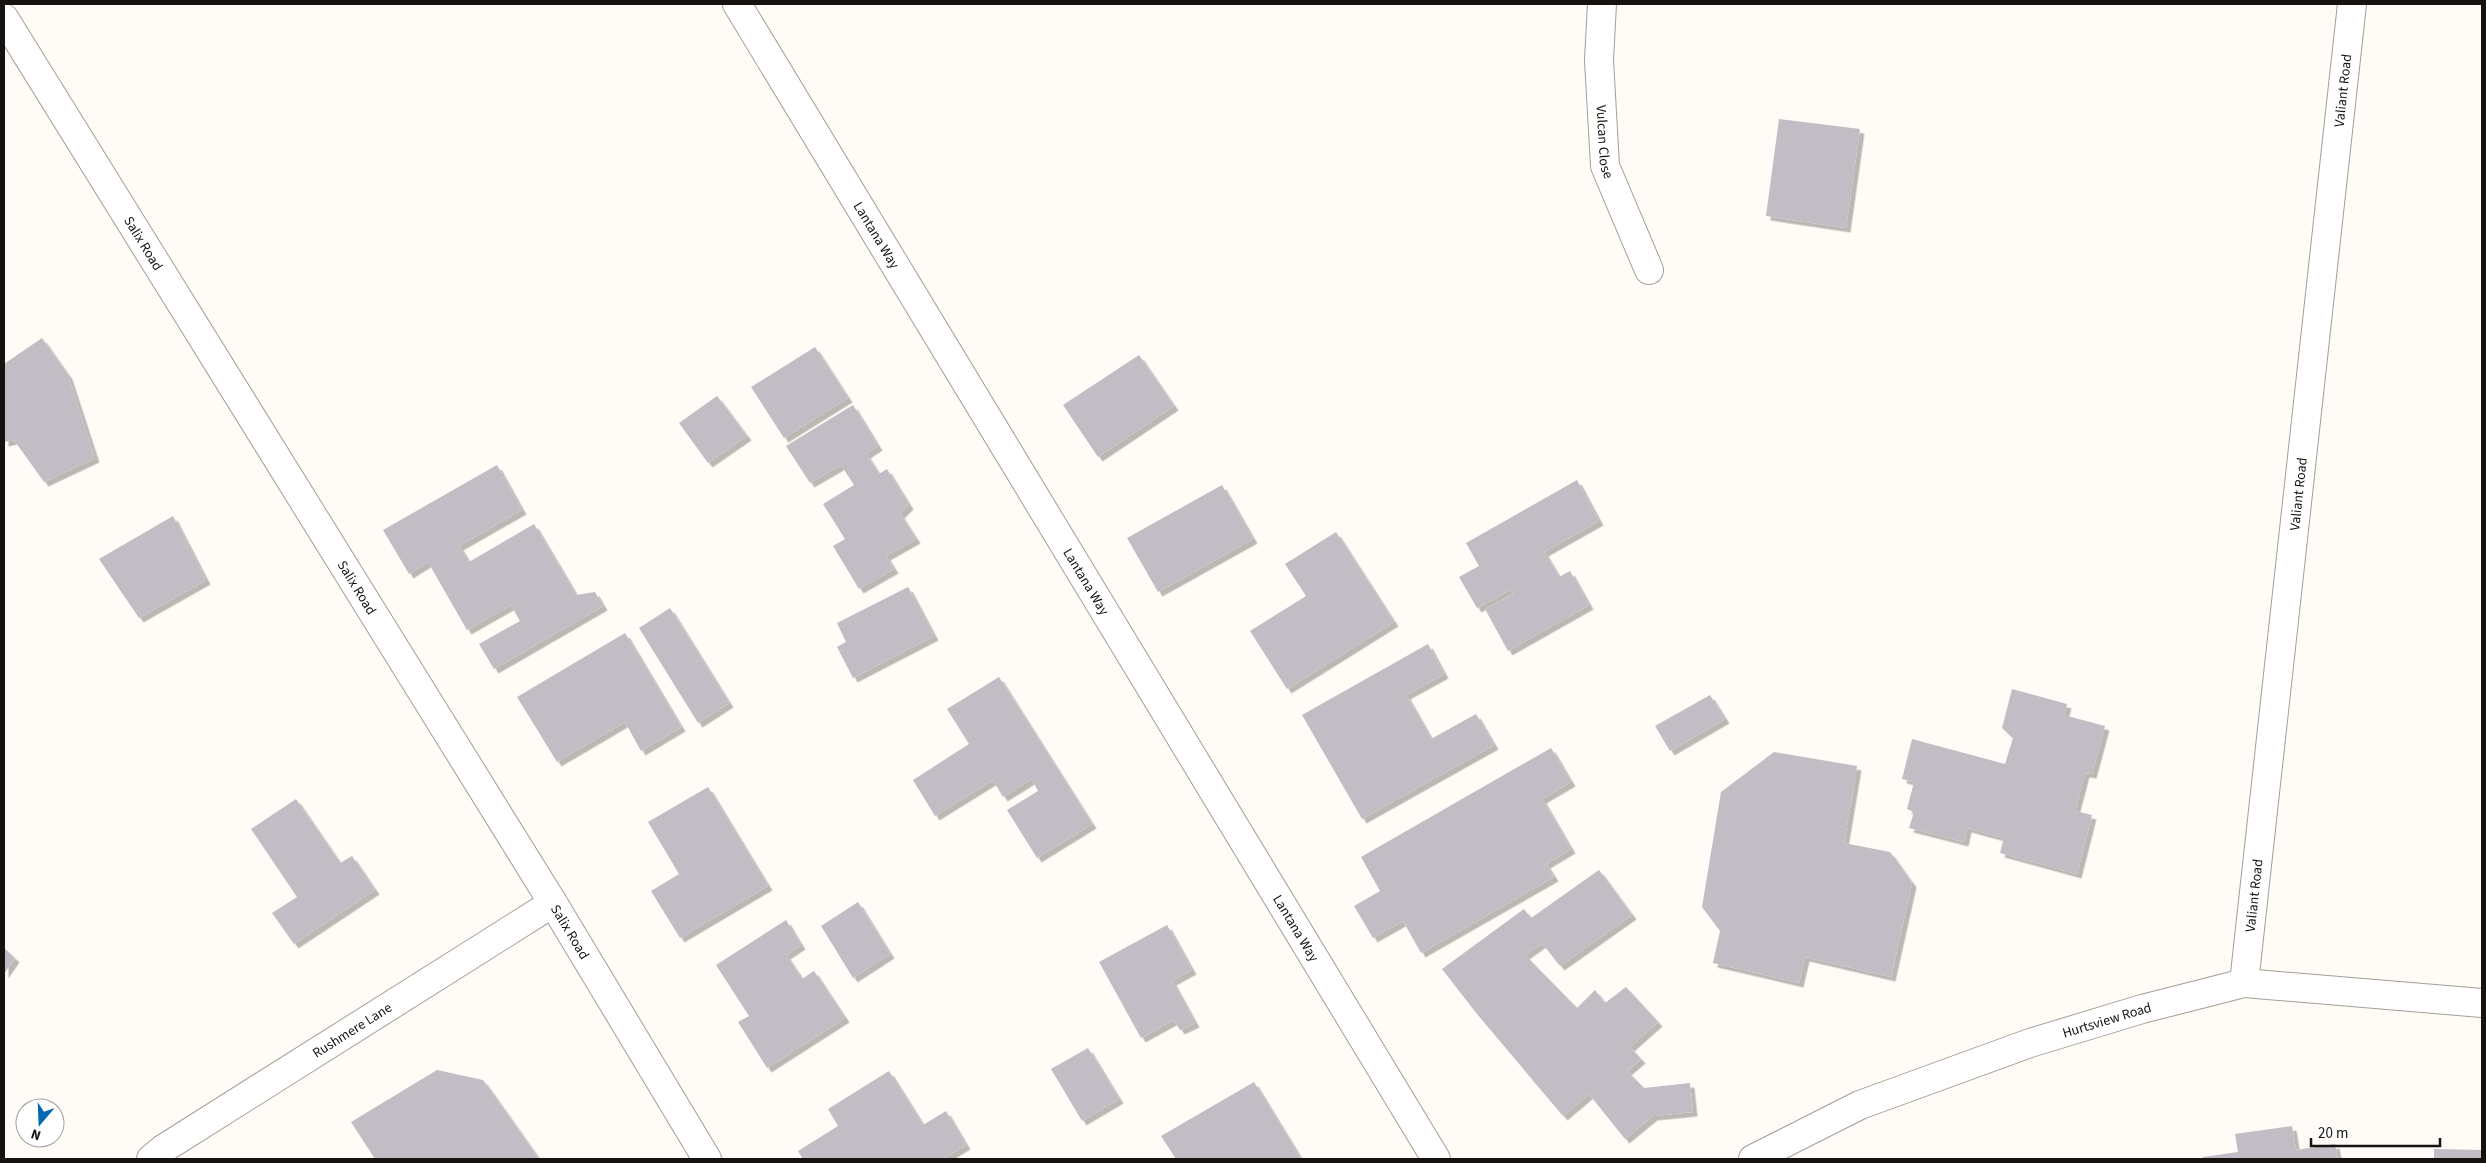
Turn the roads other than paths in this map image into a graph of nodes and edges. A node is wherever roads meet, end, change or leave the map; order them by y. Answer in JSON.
{"nodes":[{"id":1,"x":737,"y":4,"type":"edge"},
{"id":2,"x":1602,"y":4,"type":"edge"},
{"id":3,"x":2352,"y":4,"type":"edge"},
{"id":4,"x":4,"y":18,"type":"edge"},
{"id":5,"x":1649,"y":270,"type":"dead end"},
{"id":6,"x":553,"y":903,"type":"junction"},
{"id":7,"x":2244,"y":983,"type":"junction"},
{"id":8,"x":2482,"y":1003,"type":"edge"},
{"id":9,"x":151,"y":1159,"type":"edge"},
{"id":10,"x":707,"y":1159,"type":"edge"},
{"id":11,"x":1436,"y":1159,"type":"edge"},
{"id":12,"x":1753,"y":1159,"type":"edge"}],
"edges":[{"from":1,"to":11,"type":"street","name":"Lantana Way"},
{"from":2,"to":5,"type":"street","name":"Vulcan Close"},
{"from":3,"to":7,"type":"street","name":"Valiant Road"},
{"from":4,"to":6,"type":"street","name":"Salix Road"},
{"from":6,"to":9,"type":"street","name":"Rushmere Lane"},
{"from":6,"to":10,"type":"street","name":"Salix Road"},
{"from":7,"to":8,"type":"street","name":"Hurtsview Road"},
{"from":7,"to":12,"type":"street","name":"Hurtsview Road"}]}
